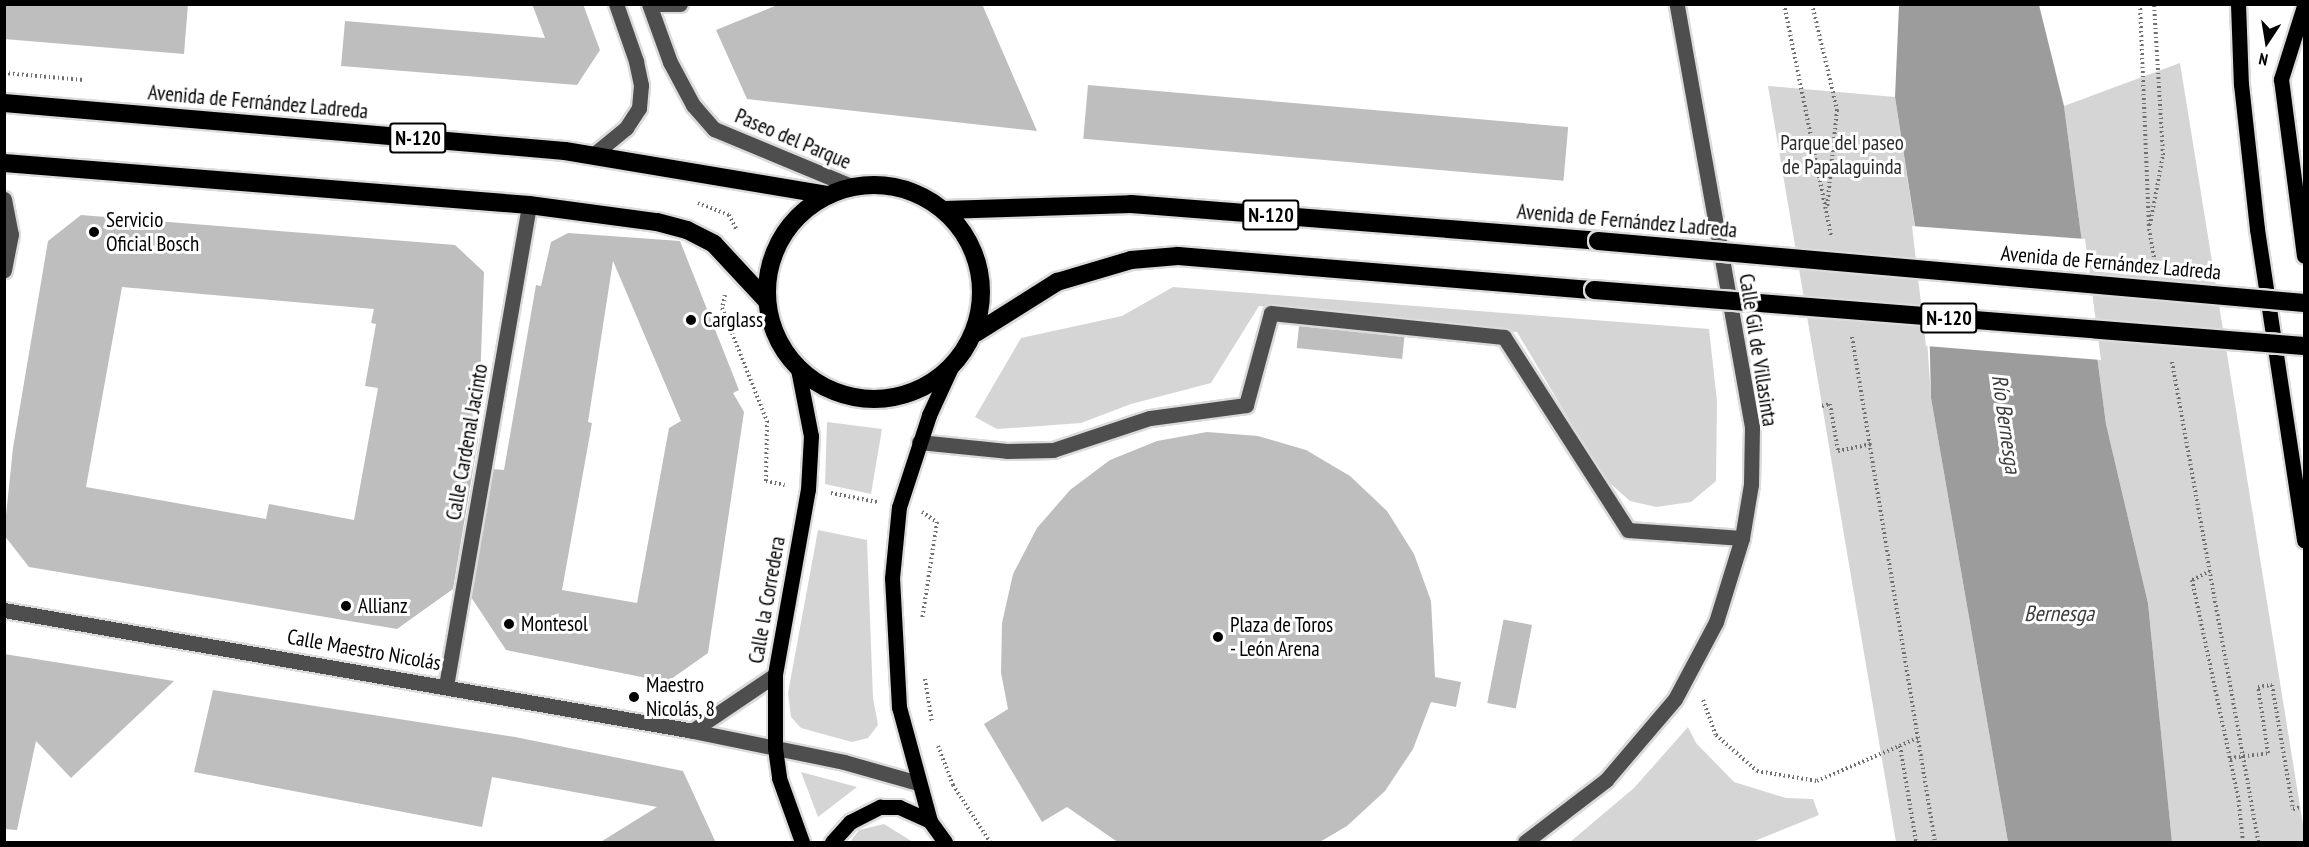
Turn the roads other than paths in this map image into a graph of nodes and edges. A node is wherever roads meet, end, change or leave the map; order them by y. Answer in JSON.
{"nodes":[{"id":1,"x":616,"y":4,"type":"edge"},
{"id":2,"x":649,"y":4,"type":"edge"},
{"id":3,"x":654,"y":4,"type":"edge"},
{"id":4,"x":680,"y":4,"type":"edge"},
{"id":5,"x":1677,"y":4,"type":"edge"},
{"id":6,"x":2238,"y":4,"type":"edge"},
{"id":7,"x":2304,"y":6,"type":"edge"},
{"id":8,"x":4,"y":103,"type":"edge"},
{"id":9,"x":594,"y":155,"type":"junction"},
{"id":10,"x":4,"y":163,"type":"edge"},
{"id":11,"x":853,"y":187,"type":"junction"},
{"id":12,"x":828,"y":195,"type":"junction"},
{"id":13,"x":4,"y":199,"type":"edge"},
{"id":14,"x":529,"y":205,"type":"junction"},
{"id":15,"x":944,"y":210,"type":"junction"},
{"id":16,"x":2304,"y":256,"type":"edge"},
{"id":17,"x":4,"y":270,"type":"edge"},
{"id":18,"x":767,"y":301,"type":"junction"},
{"id":19,"x":2304,"y":303,"type":"edge"},
{"id":20,"x":976,"y":333,"type":"junction"},
{"id":21,"x":2304,"y":346,"type":"edge"},
{"id":22,"x":797,"y":364,"type":"junction"},
{"id":23,"x":952,"y":365,"type":"junction"},
{"id":24,"x":919,"y":442,"type":"junction"},
{"id":25,"x":1742,"y":538,"type":"junction"},
{"id":26,"x":2304,"y":540,"type":"edge"},
{"id":27,"x":4,"y":610,"type":"edge"},
{"id":28,"x":775,"y":675,"type":"junction"},
{"id":29,"x":446,"y":686,"type":"junction"},
{"id":30,"x":692,"y":730,"type":"junction"},
{"id":31,"x":775,"y":748,"type":"junction"},
{"id":32,"x":918,"y":783,"type":"junction"},
{"id":33,"x":930,"y":821,"type":"junction"},
{"id":34,"x":802,"y":843,"type":"edge"},
{"id":35,"x":832,"y":843,"type":"edge"},
{"id":36,"x":945,"y":843,"type":"edge"},
{"id":37,"x":1525,"y":843,"type":"edge"}],
"edges":[{"from":1,"to":9,"type":"street"},
{"from":2,"to":11,"type":"street","name":"Paseo del Parque"},
{"from":3,"to":4,"type":"street"},
{"from":5,"to":25,"type":"street","name":"Calle Gil de Villasinta"},
{"from":6,"to":26,"type":"main road"},
{"from":7,"to":16,"type":"main road"},
{"from":8,"to":9,"type":"highway","name":"Avenida de Fernández Ladreda","number":"N-120"},
{"from":9,"to":12,"type":"highway","name":"Avenida de Fernández Ladreda","number":"N-120"},
{"from":10,"to":14,"type":"highway","number":"N-120"},
{"from":11,"to":12,"type":"highway","number":"N-120"},
{"from":11,"to":15,"type":"highway","number":"N-120"},
{"from":12,"to":18,"type":"highway","number":"N-120"},
{"from":13,"to":17,"type":"street"},
{"from":14,"to":18,"type":"highway","number":"N-120"},
{"from":14,"to":29,"type":"street","name":"Calle Cardenal Jacinto"},
{"from":15,"to":19,"type":"highway","name":"Avenida de Fernández Ladreda","number":"N-120","bridge":true},
{"from":15,"to":20,"type":"highway","number":"N-120"},
{"from":18,"to":22,"type":"highway","number":"N-120"},
{"from":20,"to":21,"type":"highway","number":"N-120","bridge":true},
{"from":20,"to":23,"type":"highway","number":"N-120"},
{"from":22,"to":23,"type":"highway","number":"N-120"},
{"from":22,"to":28,"type":"main road","name":"Calle la Corredera"},
{"from":23,"to":24,"type":"main road"},
{"from":24,"to":25,"type":"street"},
{"from":24,"to":32,"type":"main road"},
{"from":25,"to":37,"type":"street","name":"Calle Gil de Villasinta"},
{"from":27,"to":29,"type":"street","name":"Calle Maestro Nicolás"},
{"from":28,"to":30,"type":"street"},
{"from":28,"to":31,"type":"main road","name":"Calle la Corredera"},
{"from":29,"to":30,"type":"street","name":"Calle Maestro Nicolás"},
{"from":30,"to":31,"type":"street","name":"Calle Maestro Nicolás"},
{"from":31,"to":32,"type":"street","name":"Calle Maestro Nicolás"},
{"from":31,"to":34,"type":"main road","name":"Calle la Corredera"},
{"from":32,"to":33,"type":"main road"},
{"from":33,"to":35,"type":"main road"},
{"from":33,"to":36,"type":"main road"}]}
